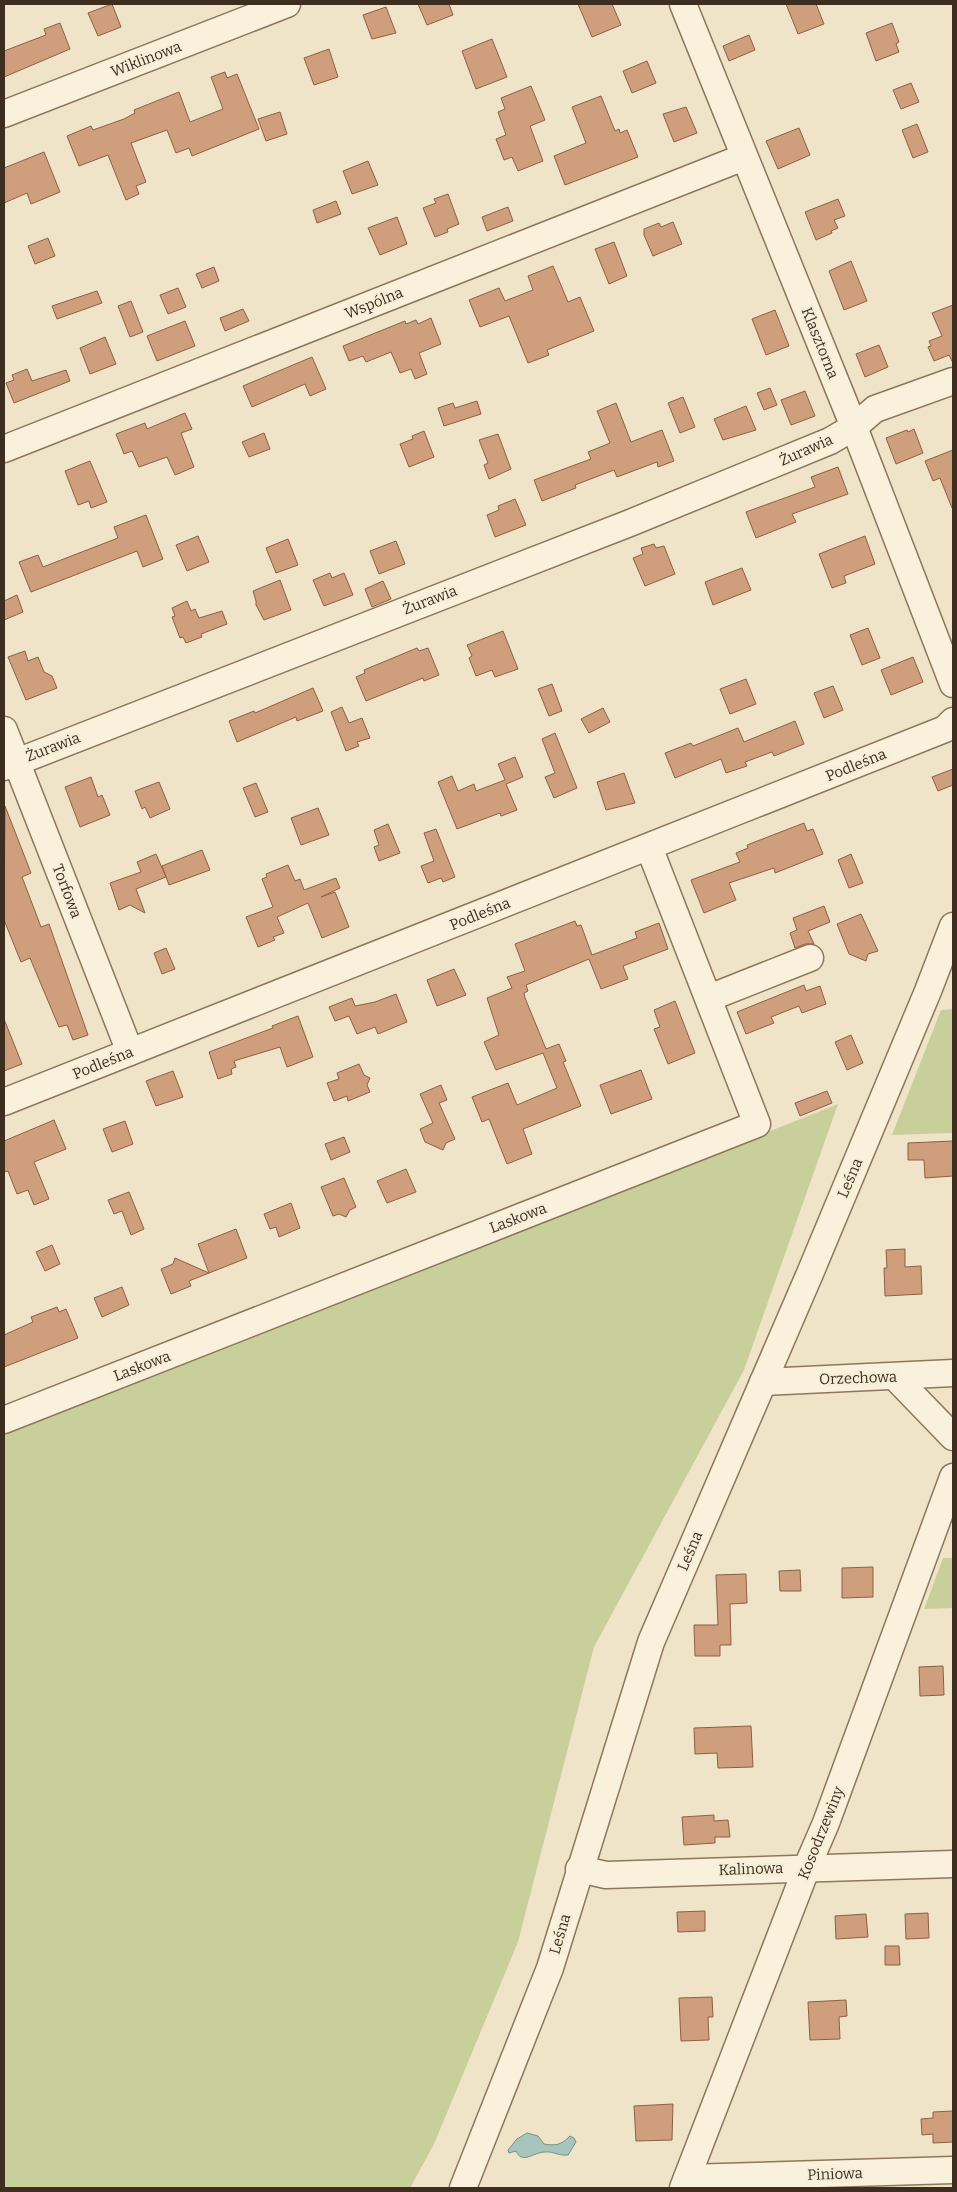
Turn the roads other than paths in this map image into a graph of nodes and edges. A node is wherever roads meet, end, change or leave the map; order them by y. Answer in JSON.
{"nodes":[{"id":1,"x":287,"y":4,"type":"edge"},
{"id":2,"x":683,"y":4,"type":"edge"},
{"id":3,"x":4,"y":114,"type":"edge"},
{"id":4,"x":744,"y":157,"type":"junction"},
{"id":5,"x":953,"y":381,"type":"edge"},
{"id":6,"x":854,"y":427,"type":"junction"},
{"id":7,"x":4,"y":449,"type":"edge"},
{"id":8,"x":953,"y":684,"type":"edge"},
{"id":9,"x":953,"y":721,"type":"edge"},
{"id":10,"x":4,"y":730,"type":"edge"},
{"id":11,"x":10,"y":764,"type":"edge"},
{"id":12,"x":649,"y":847,"type":"junction"},
{"id":13,"x":953,"y":926,"type":"edge"},
{"id":14,"x":810,"y":958,"type":"dead end"},
{"id":15,"x":709,"y":998,"type":"junction"},
{"id":16,"x":130,"y":1052,"type":"junction"},
{"id":17,"x":4,"y":1102,"type":"edge"},
{"id":18,"x":953,"y":1373,"type":"edge"},
{"id":19,"x":895,"y":1377,"type":"junction"},
{"id":20,"x":763,"y":1382,"type":"junction"},
{"id":21,"x":4,"y":1420,"type":"edge"},
{"id":22,"x":953,"y":1437,"type":"edge"},
{"id":23,"x":953,"y":1477,"type":"edge"},
{"id":24,"x":953,"y":1864,"type":"edge"},
{"id":25,"x":807,"y":1867,"type":"junction"},
{"id":26,"x":579,"y":1869,"type":"junction"},
{"id":27,"x":953,"y":2170,"type":"edge"},
{"id":28,"x":851,"y":2181,"type":"edge"},
{"id":29,"x":685,"y":2183,"type":"edge"},
{"id":30,"x":463,"y":2188,"type":"edge"}],
"edges":[{"from":1,"to":3,"type":"street","name":"Wiklinowa"},
{"from":2,"to":4,"type":"street","name":"Klasztorna"},
{"from":4,"to":6,"type":"street","name":"Klasztorna"},
{"from":4,"to":7,"type":"street","name":"Wspólna"},
{"from":5,"to":6,"type":"street","name":"Żurawia"},
{"from":6,"to":8,"type":"street","name":"Klasztorna"},
{"from":6,"to":11,"type":"street","name":"Żurawia"},
{"from":9,"to":12,"type":"street","name":"Podleśna"},
{"from":10,"to":11,"type":"street","name":"Torfowa"},
{"from":11,"to":16,"type":"street","name":"Torfowa"},
{"from":12,"to":15,"type":"street","name":"Laskowa"},
{"from":12,"to":16,"type":"street","name":"Podleśna"},
{"from":13,"to":20,"type":"street","name":"Leśna"},
{"from":14,"to":15,"type":"street"},
{"from":15,"to":21,"type":"street","name":"Laskowa"},
{"from":16,"to":17,"type":"street","name":"Podleśna"},
{"from":18,"to":19,"type":"street","name":"Orzechowa"},
{"from":19,"to":20,"type":"street","name":"Orzechowa"},
{"from":19,"to":22,"type":"street"},
{"from":20,"to":26,"type":"street","name":"Leśna"},
{"from":23,"to":25,"type":"street","name":"Kosodrzewiny"},
{"from":24,"to":25,"type":"street","name":"Kalinowa"},
{"from":25,"to":26,"type":"street","name":"Kalinowa"},
{"from":25,"to":29,"type":"street","name":"Kosodrzewiny"},
{"from":26,"to":30,"type":"street","name":"Leśna"},
{"from":27,"to":28,"type":"street","name":"Piniowa"},
{"from":28,"to":29,"type":"street","name":"Piniowa"}]}
